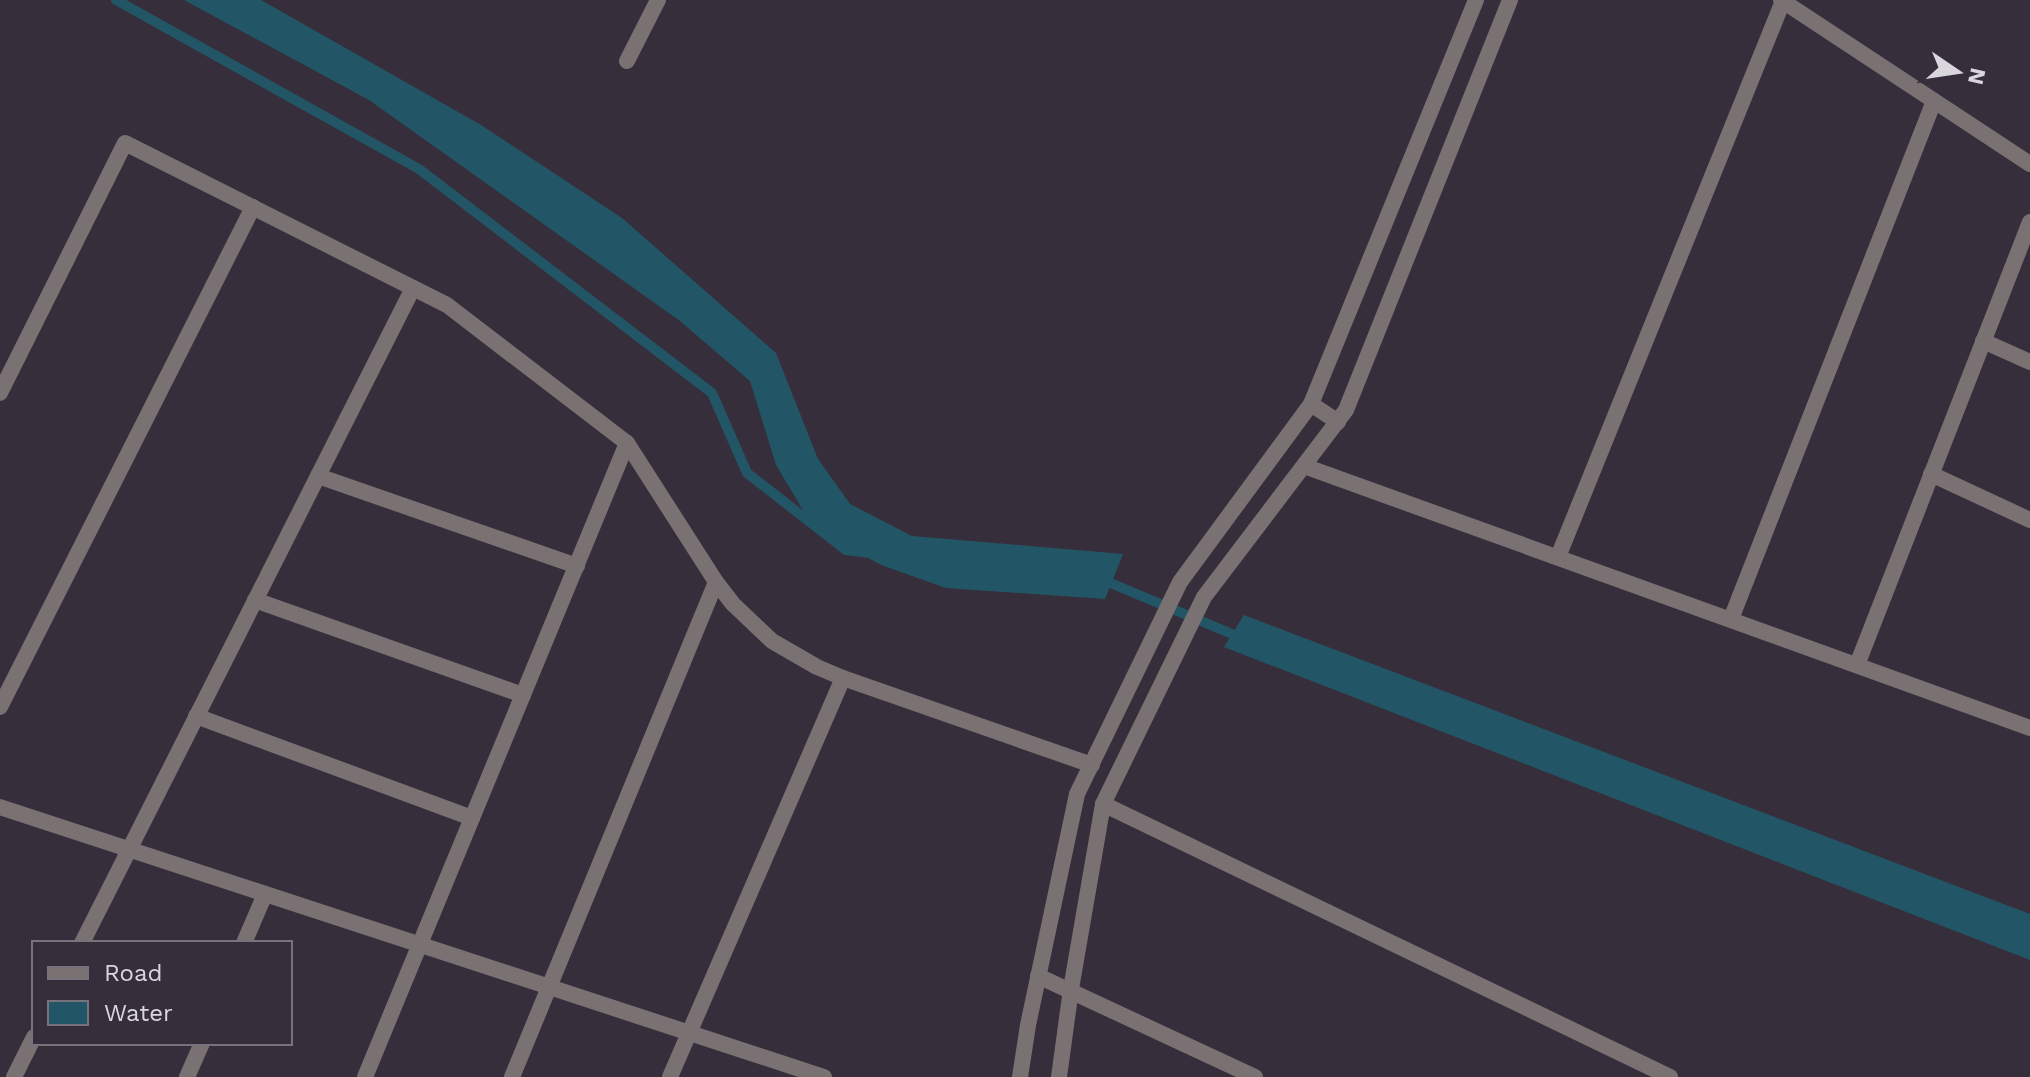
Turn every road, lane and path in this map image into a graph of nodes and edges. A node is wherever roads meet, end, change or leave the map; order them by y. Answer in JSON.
{"nodes":[{"id":1,"x":658,"y":0,"type":"edge"},
{"id":2,"x":1476,"y":0,"type":"edge"},
{"id":3,"x":1510,"y":0,"type":"edge"},
{"id":4,"x":1782,"y":1,"type":"edge"},
{"id":5,"x":627,"y":61,"type":"dead end"},
{"id":6,"x":1934,"y":101,"type":"junction"},
{"id":7,"x":2030,"y":164,"type":"edge"},
{"id":8,"x":253,"y":207,"type":"junction"},
{"id":9,"x":2030,"y":222,"type":"edge"},
{"id":10,"x":413,"y":288,"type":"junction"},
{"id":11,"x":1983,"y":341,"type":"junction"},
{"id":12,"x":2030,"y":362,"type":"edge"},
{"id":13,"x":0,"y":393,"type":"edge"},
{"id":14,"x":1311,"y":404,"type":"junction"},
{"id":15,"x":1338,"y":422,"type":"junction"},
{"id":16,"x":627,"y":443,"type":"junction"},
{"id":17,"x":1304,"y":466,"type":"junction"},
{"id":18,"x":1931,"y":474,"type":"junction"},
{"id":19,"x":318,"y":476,"type":"junction"},
{"id":20,"x":2030,"y":520,"type":"edge"},
{"id":21,"x":1558,"y":557,"type":"junction"},
{"id":22,"x":577,"y":566,"type":"junction"},
{"id":23,"x":716,"y":582,"type":"junction"},
{"id":24,"x":255,"y":600,"type":"junction"},
{"id":25,"x":1731,"y":619,"type":"junction"},
{"id":26,"x":1857,"y":665,"type":"junction"},
{"id":27,"x":843,"y":678,"type":"junction"},
{"id":28,"x":523,"y":695,"type":"junction"},
{"id":29,"x":0,"y":707,"type":"edge"},
{"id":30,"x":196,"y":716,"type":"junction"},
{"id":31,"x":2030,"y":728,"type":"edge"},
{"id":32,"x":1092,"y":765,"type":"junction"},
{"id":33,"x":1103,"y":804,"type":"junction"},
{"id":34,"x":0,"y":807,"type":"edge"},
{"id":35,"x":472,"y":818,"type":"junction"},
{"id":36,"x":130,"y":850,"type":"junction"},
{"id":37,"x":265,"y":894,"type":"junction"},
{"id":38,"x":83,"y":941,"type":"edge"},
{"id":39,"x":245,"y":941,"type":"edge"},
{"id":40,"x":420,"y":944,"type":"junction"},
{"id":41,"x":1038,"y":976,"type":"junction"},
{"id":42,"x":549,"y":987,"type":"junction"},
{"id":43,"x":1071,"y":989,"type":"junction"},
{"id":44,"x":689,"y":1033,"type":"junction"},
{"id":45,"x":32,"y":1041,"type":"edge"},
{"id":46,"x":201,"y":1045,"type":"edge"},
{"id":47,"x":14,"y":1077,"type":"edge"},
{"id":48,"x":187,"y":1077,"type":"edge"},
{"id":49,"x":365,"y":1077,"type":"edge"},
{"id":50,"x":512,"y":1077,"type":"edge"},
{"id":51,"x":670,"y":1077,"type":"edge"},
{"id":52,"x":824,"y":1077,"type":"edge"},
{"id":53,"x":1020,"y":1077,"type":"edge"},
{"id":54,"x":1059,"y":1077,"type":"edge"},
{"id":55,"x":1255,"y":1077,"type":"edge"},
{"id":56,"x":1670,"y":1077,"type":"edge"}],
"edges":[{"from":1,"to":5,"type":"street"},
{"from":2,"to":14,"type":"street"},
{"from":3,"to":15,"type":"street"},
{"from":4,"to":6,"type":"street"},
{"from":4,"to":21,"type":"street"},
{"from":6,"to":7,"type":"street"},
{"from":6,"to":25,"type":"street"},
{"from":8,"to":10,"type":"street"},
{"from":8,"to":13,"type":"street"},
{"from":8,"to":29,"type":"street"},
{"from":9,"to":11,"type":"street"},
{"from":10,"to":16,"type":"street"},
{"from":10,"to":19,"type":"street"},
{"from":11,"to":12,"type":"street"},
{"from":11,"to":18,"type":"street"},
{"from":14,"to":15,"type":"street"},
{"from":14,"to":32,"type":"street"},
{"from":15,"to":17,"type":"street"},
{"from":16,"to":22,"type":"street"},
{"from":16,"to":23,"type":"street"},
{"from":17,"to":21,"type":"street"},
{"from":17,"to":33,"type":"street"},
{"from":18,"to":20,"type":"street"},
{"from":18,"to":26,"type":"street"},
{"from":19,"to":22,"type":"street"},
{"from":19,"to":24,"type":"street"},
{"from":21,"to":25,"type":"street"},
{"from":22,"to":28,"type":"street"},
{"from":23,"to":27,"type":"street"},
{"from":23,"to":42,"type":"street"},
{"from":24,"to":28,"type":"street"},
{"from":24,"to":30,"type":"street"},
{"from":25,"to":26,"type":"street"},
{"from":26,"to":31,"type":"street"},
{"from":27,"to":32,"type":"street"},
{"from":27,"to":44,"type":"street"},
{"from":28,"to":35,"type":"street"},
{"from":30,"to":35,"type":"street"},
{"from":30,"to":36,"type":"street"},
{"from":32,"to":41,"type":"street"},
{"from":33,"to":43,"type":"street"},
{"from":33,"to":56,"type":"street"},
{"from":34,"to":36,"type":"street"},
{"from":35,"to":40,"type":"street"},
{"from":36,"to":37,"type":"street"},
{"from":36,"to":38,"type":"street"},
{"from":37,"to":39,"type":"street"},
{"from":37,"to":40,"type":"street"},
{"from":40,"to":42,"type":"street"},
{"from":40,"to":49,"type":"street"},
{"from":41,"to":43,"type":"street"},
{"from":41,"to":53,"type":"street"},
{"from":42,"to":44,"type":"street"},
{"from":42,"to":50,"type":"street"},
{"from":43,"to":54,"type":"street"},
{"from":43,"to":55,"type":"street"},
{"from":44,"to":51,"type":"street"},
{"from":44,"to":52,"type":"street"},
{"from":45,"to":47,"type":"street"},
{"from":46,"to":48,"type":"street"}]}
